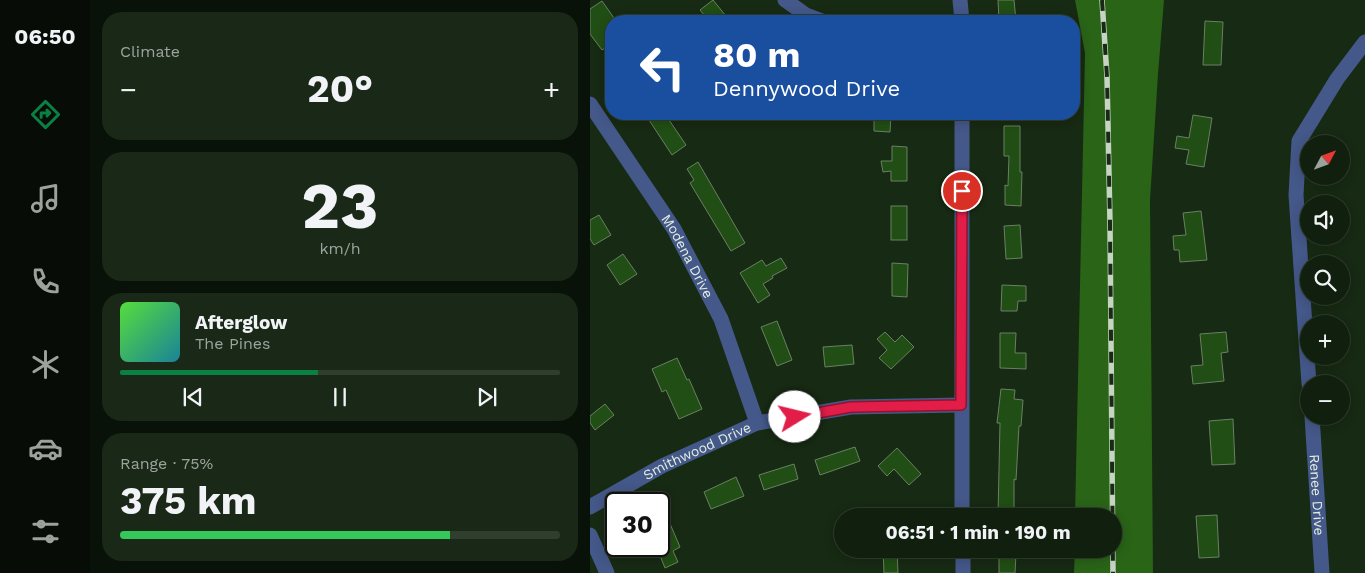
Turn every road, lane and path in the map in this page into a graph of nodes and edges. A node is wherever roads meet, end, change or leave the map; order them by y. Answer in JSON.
{"nodes":[{"id":1,"x":786,"y":0,"type":"edge"},
{"id":2,"x":960,"y":0,"type":"edge"},
{"id":3,"x":805,"y":15,"type":"edge"},
{"id":4,"x":961,"y":15,"type":"edge"},
{"id":5,"x":1365,"y":42,"type":"edge"},
{"id":6,"x":590,"y":104,"type":"edge"},
{"id":7,"x":962,"y":120,"type":"edge"},
{"id":8,"x":1308,"y":375,"type":"edge"},
{"id":9,"x":961,"y":405,"type":"junction"},
{"id":10,"x":757,"y":423,"type":"junction"},
{"id":11,"x":1313,"y":425,"type":"edge"},
{"id":12,"x":590,"y":507,"type":"edge"},
{"id":13,"x":962,"y":508,"type":"edge"},
{"id":14,"x":590,"y":535,"type":"edge"},
{"id":15,"x":963,"y":558,"type":"edge"},
{"id":16,"x":606,"y":573,"type":"edge"},
{"id":17,"x":963,"y":573,"type":"edge"},
{"id":18,"x":1322,"y":573,"type":"edge"}],
"edges":[{"from":1,"to":3,"type":"street"},
{"from":2,"to":4,"type":"street"},
{"from":5,"to":8,"type":"street"},
{"from":6,"to":10,"type":"street","name":"Modena Drive"},
{"from":7,"to":9,"type":"street"},
{"from":9,"to":10,"type":"street","name":"Smithwood Drive"},
{"from":9,"to":13,"type":"street"},
{"from":10,"to":12,"type":"street","name":"Smithwood Drive"},
{"from":11,"to":18,"type":"street","name":"Renee Drive"},
{"from":14,"to":16,"type":"street"},
{"from":15,"to":17,"type":"street"}]}
